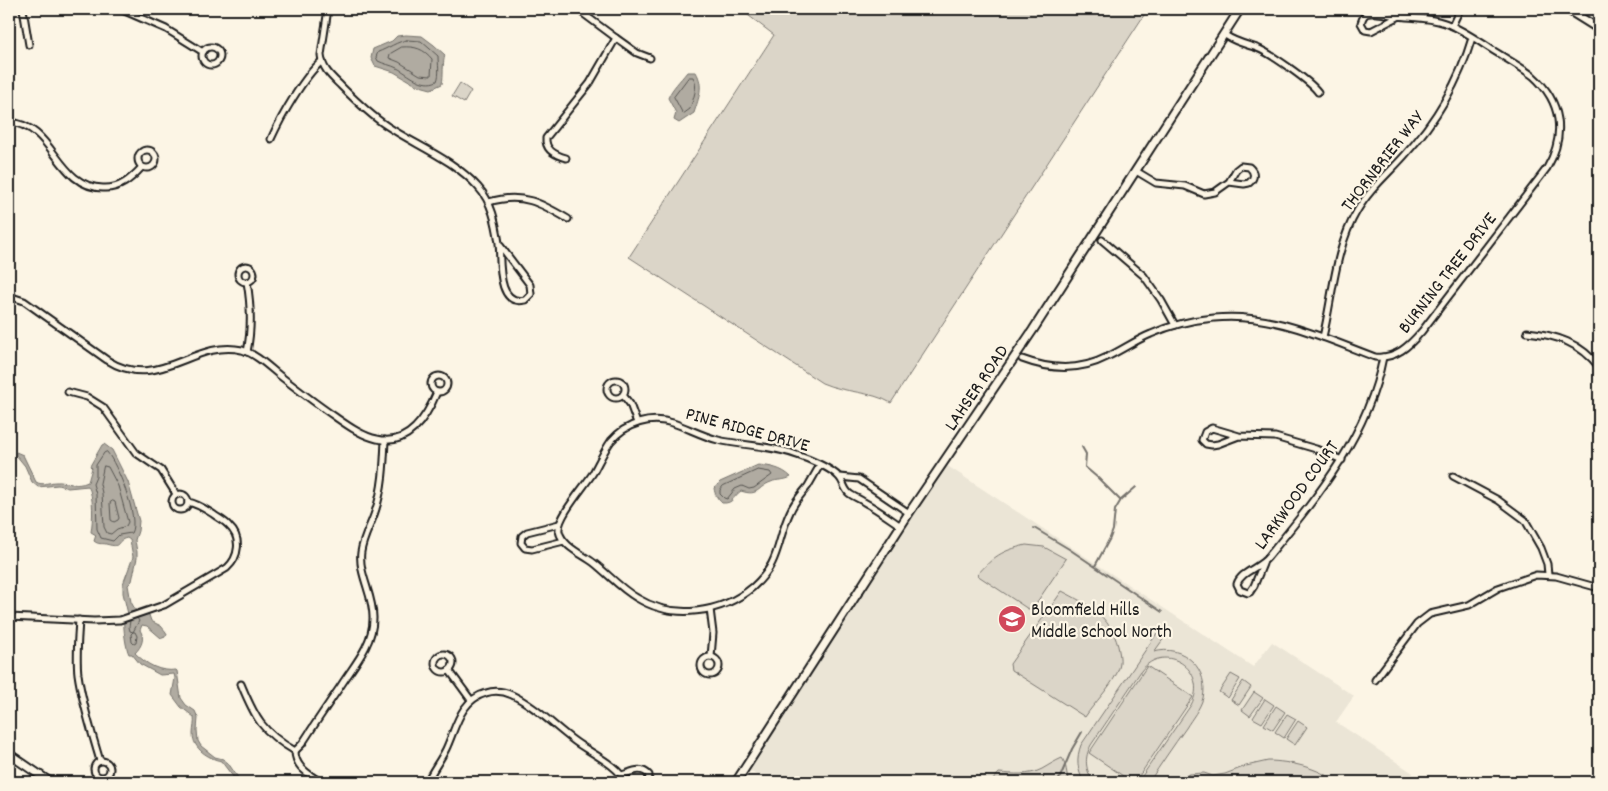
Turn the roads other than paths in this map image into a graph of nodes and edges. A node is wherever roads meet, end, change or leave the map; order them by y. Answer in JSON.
{"nodes":[{"id":1,"x":23,"y":9,"type":"edge"},
{"id":2,"x":120,"y":9,"type":"edge"},
{"id":3,"x":328,"y":9,"type":"edge"},
{"id":4,"x":577,"y":9,"type":"edge"},
{"id":5,"x":1240,"y":9,"type":"edge"},
{"id":6,"x":1460,"y":9,"type":"edge"},
{"id":7,"x":1567,"y":9,"type":"edge"},
{"id":8,"x":1398,"y":17,"type":"junction"},
{"id":9,"x":1452,"y":26,"type":"junction"},
{"id":10,"x":1599,"y":29,"type":"edge"},
{"id":11,"x":1224,"y":34,"type":"junction"},
{"id":12,"x":616,"y":38,"type":"junction"},
{"id":13,"x":1472,"y":38,"type":"junction"},
{"id":14,"x":29,"y":45,"type":"dead end"},
{"id":15,"x":203,"y":52,"type":"dead end"},
{"id":16,"x":650,"y":58,"type":"dead end"},
{"id":17,"x":322,"y":61,"type":"junction"},
{"id":18,"x":1318,"y":92,"type":"dead end"},
{"id":19,"x":9,"y":122,"type":"edge"},
{"id":20,"x":271,"y":139,"type":"dead end"},
{"id":21,"x":566,"y":158,"type":"dead end"},
{"id":22,"x":142,"y":167,"type":"dead end"},
{"id":23,"x":1136,"y":171,"type":"junction"},
{"id":24,"x":1229,"y":182,"type":"junction"},
{"id":25,"x":489,"y":202,"type":"junction"},
{"id":26,"x":568,"y":219,"type":"dead end"},
{"id":27,"x":1102,"y":240,"type":"dead end"},
{"id":28,"x":499,"y":244,"type":"junction"},
{"id":29,"x":247,"y":282,"type":"dead end"},
{"id":30,"x":9,"y":296,"type":"edge"},
{"id":31,"x":1175,"y":325,"type":"junction"},
{"id":32,"x":1527,"y":332,"type":"dead end"},
{"id":33,"x":1323,"y":336,"type":"junction"},
{"id":34,"x":247,"y":352,"type":"junction"},
{"id":35,"x":1383,"y":357,"type":"junction"},
{"id":36,"x":1022,"y":359,"type":"dead end"},
{"id":37,"x":1599,"y":367,"type":"edge"},
{"id":38,"x":68,"y":392,"type":"dead end"},
{"id":39,"x":437,"y":392,"type":"dead end"},
{"id":40,"x":623,"y":395,"type":"dead end"},
{"id":41,"x":637,"y":423,"type":"junction"},
{"id":42,"x":1239,"y":436,"type":"junction"},
{"id":43,"x":385,"y":440,"type":"junction"},
{"id":44,"x":1342,"y":460,"type":"junction"},
{"id":45,"x":820,"y":465,"type":"junction"},
{"id":46,"x":1453,"y":476,"type":"dead end"},
{"id":47,"x":840,"y":477,"type":"junction"},
{"id":48,"x":176,"y":494,"type":"junction"},
{"id":49,"x":188,"y":502,"type":"junction"},
{"id":50,"x":909,"y":513,"type":"junction"},
{"id":51,"x":560,"y":524,"type":"junction"},
{"id":52,"x":901,"y":526,"type":"junction"},
{"id":53,"x":564,"y":541,"type":"junction"},
{"id":54,"x":1262,"y":564,"type":"junction"},
{"id":55,"x":1548,"y":574,"type":"junction"},
{"id":56,"x":1599,"y":588,"type":"edge"},
{"id":57,"x":710,"y":609,"type":"junction"},
{"id":58,"x":9,"y":617,"type":"edge"},
{"id":59,"x":79,"y":620,"type":"junction"},
{"id":60,"x":711,"y":657,"type":"dead end"},
{"id":61,"x":449,"y":670,"type":"dead end"},
{"id":62,"x":1375,"y":680,"type":"dead end"},
{"id":63,"x":241,"y":684,"type":"dead end"},
{"id":64,"x":471,"y":700,"type":"junction"},
{"id":65,"x":295,"y":751,"type":"junction"},
{"id":66,"x":9,"y":754,"type":"edge"},
{"id":67,"x":100,"y":761,"type":"dead end"},
{"id":68,"x":622,"y":775,"type":"junction"},
{"id":69,"x":50,"y":782,"type":"edge"},
{"id":70,"x":320,"y":782,"type":"edge"},
{"id":71,"x":426,"y":782,"type":"edge"},
{"id":72,"x":625,"y":782,"type":"edge"},
{"id":73,"x":648,"y":782,"type":"edge"},
{"id":74,"x":736,"y":782,"type":"edge"}],
"edges":[{"from":1,"to":14,"type":"street"},
{"from":2,"to":15,"type":"street"},
{"from":3,"to":17,"type":"street"},
{"from":4,"to":12,"type":"street"},
{"from":5,"to":11,"type":"street","name":"LAHSER ROAD"},
{"from":6,"to":9,"type":"street"},
{"from":7,"to":10,"type":"street"},
{"from":8,"to":8,"type":"street","name":"BURNING TREE DRIVE"},
{"from":8,"to":9,"type":"street","name":"BURNING TREE DRIVE"},
{"from":9,"to":13,"type":"street","name":"BURNING TREE DRIVE"},
{"from":11,"to":18,"type":"street"},
{"from":11,"to":23,"type":"street","name":"LAHSER ROAD"},
{"from":12,"to":16,"type":"street"},
{"from":12,"to":21,"type":"street"},
{"from":13,"to":33,"type":"street","name":"THORNBRIER WAY"},
{"from":13,"to":35,"type":"street","name":"BURNING TREE DRIVE"},
{"from":17,"to":20,"type":"street"},
{"from":17,"to":25,"type":"street"},
{"from":19,"to":22,"type":"street"},
{"from":23,"to":24,"type":"street"},
{"from":23,"to":50,"type":"street","name":"LAHSER ROAD"},
{"from":24,"to":24,"type":"street"},
{"from":25,"to":26,"type":"street"},
{"from":25,"to":28,"type":"street"},
{"from":27,"to":31,"type":"street"},
{"from":28,"to":28,"type":"street"},
{"from":29,"to":34,"type":"street"},
{"from":30,"to":34,"type":"street"},
{"from":31,"to":33,"type":"street"},
{"from":31,"to":36,"type":"street"},
{"from":32,"to":37,"type":"street"},
{"from":33,"to":35,"type":"street"},
{"from":34,"to":43,"type":"street"},
{"from":35,"to":44,"type":"street","name":"LARKWOOD COURT"},
{"from":38,"to":48,"type":"street"},
{"from":39,"to":43,"type":"street"},
{"from":40,"to":41,"type":"street"},
{"from":41,"to":45,"type":"street","name":"PINE RIDGE DRIVE"},
{"from":41,"to":51,"type":"street","name":"PINE RIDGE DRIVE"},
{"from":42,"to":42,"type":"street"},
{"from":42,"to":44,"type":"street"},
{"from":43,"to":65,"type":"street"},
{"from":44,"to":54,"type":"street","name":"LARKWOOD COURT"},
{"from":45,"to":47,"type":"street","name":"PINE RIDGE DRIVE"},
{"from":45,"to":57,"type":"street","name":"PINE RIDGE DRIVE"},
{"from":46,"to":55,"type":"street"},
{"from":47,"to":50,"type":"street","name":"PINE RIDGE DRIVE"},
{"from":47,"to":52,"type":"street","name":"PINE RIDGE DRIVE"},
{"from":48,"to":49,"type":"street"},
{"from":48,"to":49,"type":"street"},
{"from":49,"to":59,"type":"street"},
{"from":50,"to":52,"type":"street","name":"LAHSER ROAD"},
{"from":51,"to":53,"type":"street"},
{"from":51,"to":53,"type":"street"},
{"from":52,"to":74,"type":"street","name":"LAHSER ROAD"},
{"from":53,"to":57,"type":"street","name":"PINE RIDGE DRIVE"},
{"from":54,"to":54,"type":"street","name":"LARKWOOD COURT"},
{"from":55,"to":56,"type":"street"},
{"from":55,"to":62,"type":"street"},
{"from":57,"to":60,"type":"street"},
{"from":58,"to":59,"type":"street"},
{"from":59,"to":67,"type":"street"},
{"from":61,"to":64,"type":"street"},
{"from":63,"to":65,"type":"street"},
{"from":64,"to":68,"type":"street"},
{"from":64,"to":71,"type":"street"},
{"from":65,"to":70,"type":"street"},
{"from":66,"to":69,"type":"street"},
{"from":68,"to":72,"type":"street"},
{"from":68,"to":73,"type":"street"}]}
